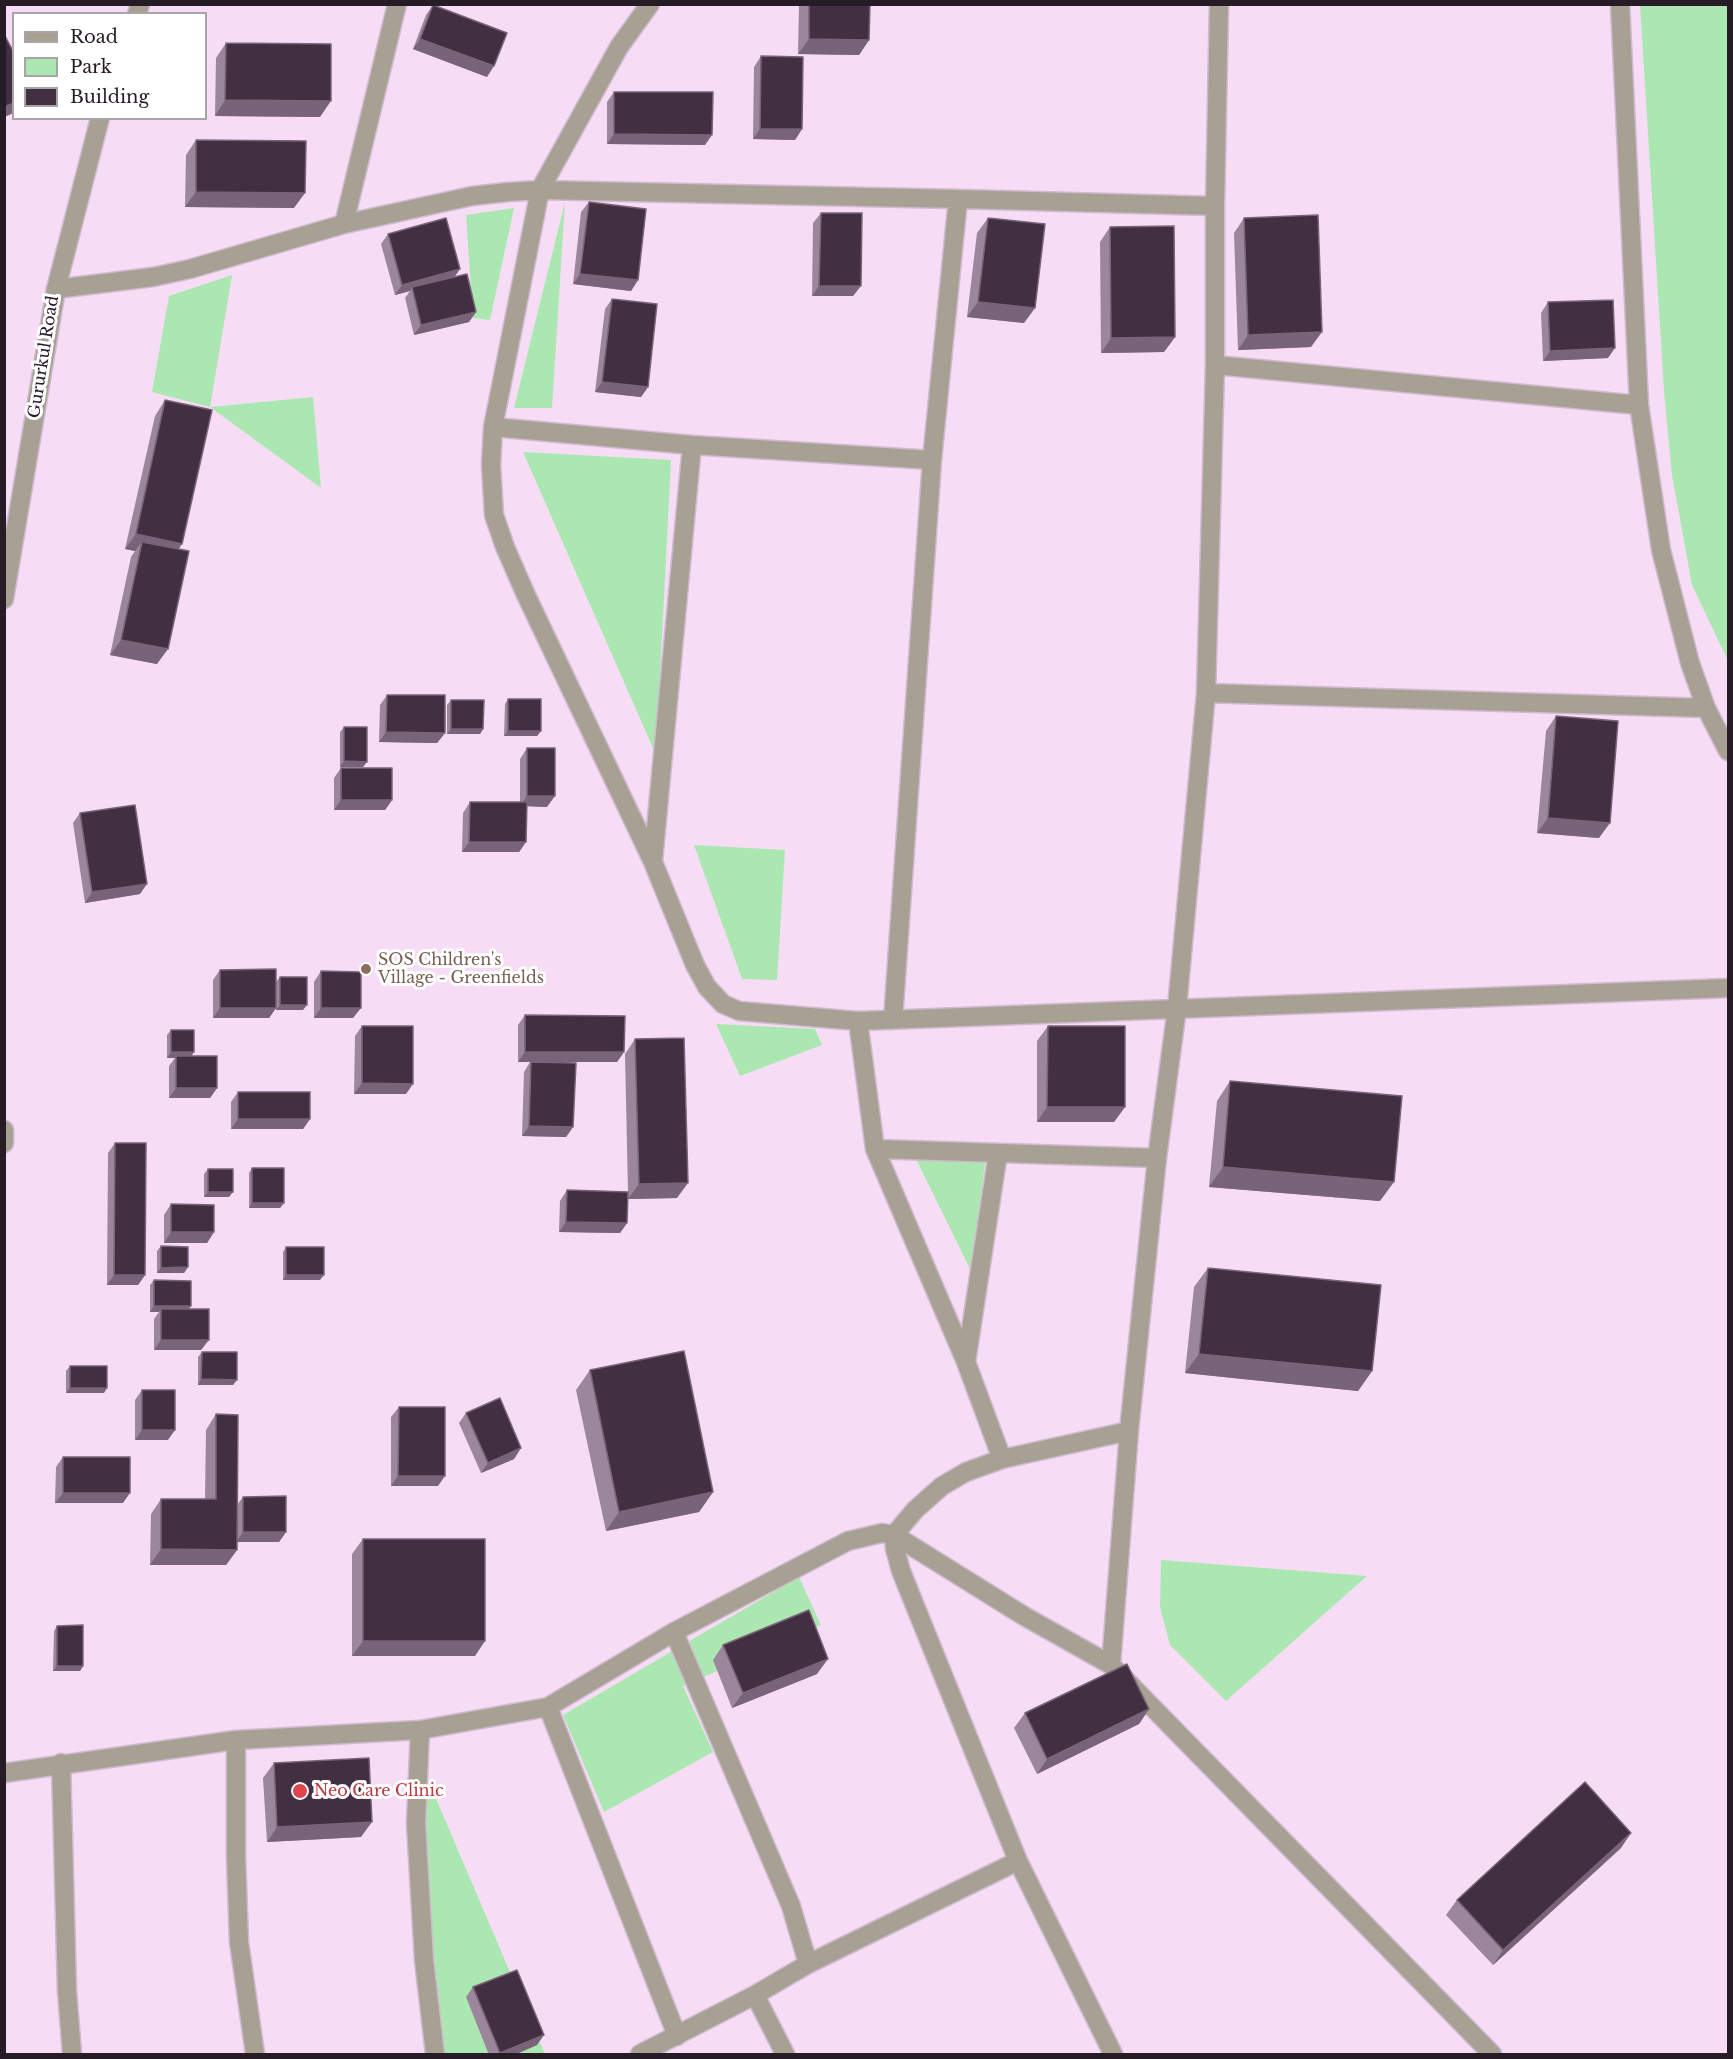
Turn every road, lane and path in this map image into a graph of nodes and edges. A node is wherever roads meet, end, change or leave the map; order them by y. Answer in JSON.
{"nodes":[{"id":1,"x":397,"y":4,"type":"edge"},
{"id":2,"x":650,"y":4,"type":"edge"},
{"id":3,"x":1219,"y":4,"type":"edge"},
{"id":4,"x":1620,"y":4,"type":"edge"},
{"id":5,"x":99,"y":120,"type":"edge"},
{"id":6,"x":540,"y":190,"type":"junction"},
{"id":7,"x":958,"y":199,"type":"junction"},
{"id":8,"x":1215,"y":206,"type":"junction"},
{"id":9,"x":344,"y":224,"type":"junction"},
{"id":10,"x":56,"y":289,"type":"junction"},
{"id":11,"x":1215,"y":365,"type":"junction"},
{"id":12,"x":1639,"y":405,"type":"junction"},
{"id":13,"x":493,"y":427,"type":"junction"},
{"id":14,"x":692,"y":444,"type":"junction"},
{"id":15,"x":932,"y":460,"type":"junction"},
{"id":16,"x":4,"y":599,"type":"edge"},
{"id":17,"x":1206,"y":693,"type":"junction"},
{"id":18,"x":1706,"y":708,"type":"junction"},
{"id":19,"x":1728,"y":751,"type":"edge"},
{"id":20,"x":653,"y":862,"type":"junction"},
{"id":21,"x":1728,"y":988,"type":"edge"},
{"id":22,"x":1177,"y":1008,"type":"junction"},
{"id":23,"x":893,"y":1020,"type":"junction"},
{"id":24,"x":858,"y":1021,"type":"junction"},
{"id":25,"x":4,"y":1130,"type":"edge"},
{"id":26,"x":4,"y":1143,"type":"edge"},
{"id":27,"x":875,"y":1149,"type":"junction"},
{"id":28,"x":998,"y":1153,"type":"junction"},
{"id":29,"x":1156,"y":1158,"type":"junction"},
{"id":30,"x":966,"y":1362,"type":"junction"},
{"id":31,"x":1129,"y":1431,"type":"junction"},
{"id":32,"x":1002,"y":1459,"type":"junction"},
{"id":33,"x":894,"y":1535,"type":"junction"},
{"id":34,"x":674,"y":1632,"type":"junction"},
{"id":35,"x":1111,"y":1665,"type":"junction"},
{"id":36,"x":548,"y":1707,"type":"junction"},
{"id":37,"x":420,"y":1730,"type":"junction"},
{"id":38,"x":236,"y":1740,"type":"junction"},
{"id":39,"x":61,"y":1763,"type":"junction"},
{"id":40,"x":4,"y":1773,"type":"edge"},
{"id":41,"x":1018,"y":1861,"type":"junction"},
{"id":42,"x":808,"y":1964,"type":"junction"},
{"id":43,"x":755,"y":1995,"type":"junction"},
{"id":44,"x":677,"y":2036,"type":"junction"},
{"id":45,"x":72,"y":2055,"type":"edge"},
{"id":46,"x":255,"y":2055,"type":"edge"},
{"id":47,"x":435,"y":2055,"type":"edge"},
{"id":48,"x":640,"y":2055,"type":"edge"},
{"id":49,"x":785,"y":2055,"type":"edge"},
{"id":50,"x":1113,"y":2055,"type":"edge"},
{"id":51,"x":1492,"y":2055,"type":"edge"}],
"edges":[{"from":1,"to":9,"type":"street"},
{"from":2,"to":6,"type":"street"},
{"from":3,"to":8,"type":"street"},
{"from":4,"to":12,"type":"street"},
{"from":5,"to":10,"type":"street","name":"Gururkul Road"},
{"from":6,"to":7,"type":"street"},
{"from":6,"to":9,"type":"street"},
{"from":6,"to":13,"type":"street"},
{"from":7,"to":8,"type":"street"},
{"from":7,"to":15,"type":"street"},
{"from":8,"to":11,"type":"street"},
{"from":9,"to":10,"type":"street"},
{"from":10,"to":16,"type":"street","name":"Gururkul Road"},
{"from":11,"to":12,"type":"street"},
{"from":11,"to":17,"type":"street"},
{"from":12,"to":18,"type":"street"},
{"from":13,"to":14,"type":"street"},
{"from":13,"to":20,"type":"street"},
{"from":14,"to":15,"type":"street"},
{"from":14,"to":20,"type":"street"},
{"from":15,"to":23,"type":"street"},
{"from":17,"to":18,"type":"street"},
{"from":17,"to":22,"type":"street"},
{"from":18,"to":19,"type":"street"},
{"from":20,"to":24,"type":"street"},
{"from":21,"to":22,"type":"street"},
{"from":22,"to":23,"type":"street"},
{"from":22,"to":29,"type":"street"},
{"from":23,"to":24,"type":"street"},
{"from":24,"to":27,"type":"street"},
{"from":25,"to":26,"type":"street"},
{"from":27,"to":28,"type":"street"},
{"from":27,"to":30,"type":"street"},
{"from":28,"to":29,"type":"street"},
{"from":28,"to":30,"type":"street"},
{"from":29,"to":31,"type":"street"},
{"from":30,"to":32,"type":"street"},
{"from":31,"to":32,"type":"street"},
{"from":31,"to":35,"type":"street"},
{"from":32,"to":33,"type":"street"},
{"from":33,"to":34,"type":"street"},
{"from":33,"to":35,"type":"street"},
{"from":33,"to":41,"type":"street"},
{"from":34,"to":36,"type":"street"},
{"from":34,"to":42,"type":"street"},
{"from":35,"to":51,"type":"street"},
{"from":36,"to":37,"type":"street"},
{"from":36,"to":44,"type":"street"},
{"from":37,"to":38,"type":"street"},
{"from":37,"to":47,"type":"street"},
{"from":38,"to":39,"type":"street"},
{"from":38,"to":46,"type":"street"},
{"from":39,"to":40,"type":"street"},
{"from":39,"to":45,"type":"street"},
{"from":41,"to":42,"type":"street"},
{"from":41,"to":50,"type":"street"},
{"from":42,"to":43,"type":"street"},
{"from":43,"to":44,"type":"street"},
{"from":43,"to":49,"type":"street"},
{"from":44,"to":48,"type":"street"}]}
